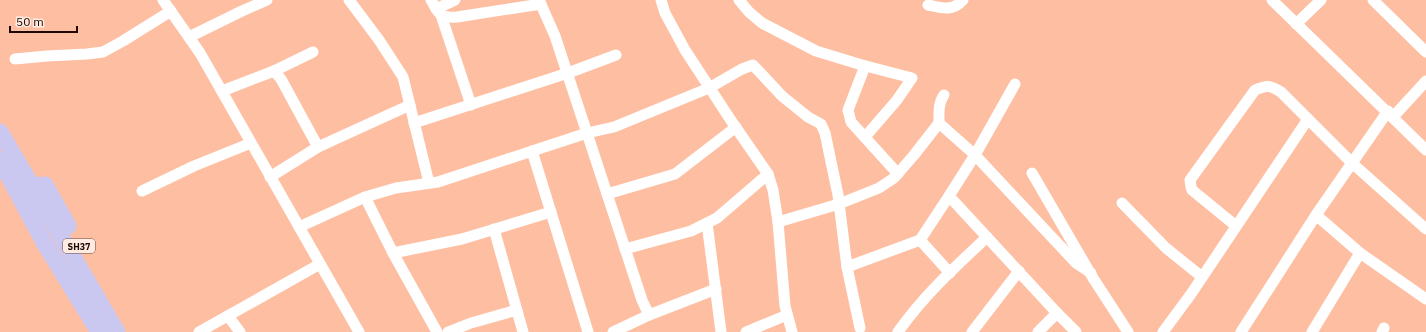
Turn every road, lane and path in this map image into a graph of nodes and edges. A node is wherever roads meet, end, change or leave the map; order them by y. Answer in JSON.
{"nodes":[{"id":1,"x":163,"y":0,"type":"edge"},
{"id":2,"x":267,"y":0,"type":"edge"},
{"id":3,"x":349,"y":0,"type":"edge"},
{"id":4,"x":455,"y":0,"type":"edge"},
{"id":5,"x":661,"y":0,"type":"edge"},
{"id":6,"x":739,"y":0,"type":"edge"},
{"id":7,"x":963,"y":0,"type":"edge"},
{"id":8,"x":1272,"y":0,"type":"edge"},
{"id":9,"x":1321,"y":0,"type":"edge"},
{"id":10,"x":1374,"y":0,"type":"edge"},
{"id":11,"x":540,"y":2,"type":"edge"},
{"id":12,"x":928,"y":5,"type":"dead end"},
{"id":13,"x":436,"y":8,"type":"edge"},
{"id":14,"x":171,"y":11,"type":"junction"},
{"id":15,"x":1296,"y":24,"type":"junction"},
{"id":16,"x":189,"y":37,"type":"junction"},
{"id":17,"x":313,"y":52,"type":"dead end"},
{"id":18,"x":1426,"y":52,"type":"edge"},
{"id":19,"x":616,"y":54,"type":"dead end"},
{"id":20,"x":15,"y":59,"type":"dead end"},
{"id":21,"x":865,"y":66,"type":"junction"},
{"id":22,"x":274,"y":71,"type":"junction"},
{"id":23,"x":568,"y":73,"type":"junction"},
{"id":24,"x":1426,"y":81,"type":"edge"},
{"id":25,"x":1015,"y":84,"type":"dead end"},
{"id":26,"x":709,"y":88,"type":"junction"},
{"id":27,"x":222,"y":91,"type":"junction"},
{"id":28,"x":944,"y":95,"type":"dead end"},
{"id":29,"x":410,"y":105,"type":"junction"},
{"id":30,"x":471,"y":105,"type":"junction"},
{"id":31,"x":1390,"y":114,"type":"junction"},
{"id":32,"x":1308,"y":119,"type":"junction"},
{"id":33,"x":414,"y":123,"type":"junction"},
{"id":34,"x":939,"y":123,"type":"junction"},
{"id":35,"x":736,"y":127,"type":"junction"},
{"id":36,"x":0,"y":132,"type":"edge"},
{"id":37,"x":587,"y":133,"type":"junction"},
{"id":38,"x":865,"y":138,"type":"junction"},
{"id":39,"x":251,"y":143,"type":"junction"},
{"id":40,"x":318,"y":147,"type":"junction"},
{"id":41,"x":1426,"y":150,"type":"edge"},
{"id":42,"x":532,"y":151,"type":"junction"},
{"id":43,"x":975,"y":155,"type":"junction"},
{"id":44,"x":0,"y":160,"type":"edge"},
{"id":45,"x":1352,"y":163,"type":"junction"},
{"id":46,"x":1032,"y":173,"type":"dead end"},
{"id":47,"x":768,"y":174,"type":"junction"},
{"id":48,"x":898,"y":174,"type":"junction"},
{"id":49,"x":270,"y":177,"type":"junction"},
{"id":50,"x":429,"y":183,"type":"junction"},
{"id":51,"x":14,"y":187,"type":"junction"},
{"id":52,"x":142,"y":191,"type":"dead end"},
{"id":53,"x":608,"y":194,"type":"junction"},
{"id":54,"x":365,"y":196,"type":"junction"},
{"id":55,"x":949,"y":196,"type":"junction"},
{"id":56,"x":1122,"y":203,"type":"dead end"},
{"id":57,"x":839,"y":204,"type":"junction"},
{"id":58,"x":551,"y":212,"type":"junction"},
{"id":59,"x":1316,"y":214,"type":"junction"},
{"id":60,"x":778,"y":222,"type":"junction"},
{"id":61,"x":707,"y":223,"type":"junction"},
{"id":62,"x":1236,"y":226,"type":"junction"},
{"id":63,"x":299,"y":227,"type":"junction"},
{"id":64,"x":494,"y":229,"type":"junction"},
{"id":65,"x":1426,"y":229,"type":"edge"},
{"id":66,"x":987,"y":237,"type":"junction"},
{"id":67,"x":920,"y":240,"type":"junction"},
{"id":68,"x":625,"y":249,"type":"junction"},
{"id":69,"x":392,"y":253,"type":"junction"},
{"id":70,"x":1360,"y":253,"type":"junction"},
{"id":71,"x":320,"y":264,"type":"junction"},
{"id":72,"x":847,"y":267,"type":"junction"},
{"id":73,"x":1019,"y":271,"type":"junction"},
{"id":74,"x":950,"y":273,"type":"junction"},
{"id":75,"x":1091,"y":273,"type":"junction"},
{"id":76,"x":1202,"y":277,"type":"junction"},
{"id":77,"x":716,"y":289,"type":"junction"},
{"id":78,"x":1426,"y":299,"type":"edge"},
{"id":79,"x":517,"y":310,"type":"junction"},
{"id":80,"x":1057,"y":313,"type":"junction"},
{"id":81,"x":787,"y":314,"type":"junction"},
{"id":82,"x":648,"y":315,"type":"junction"},
{"id":83,"x":228,"y":316,"type":"junction"},
{"id":84,"x":860,"y":328,"type":"dead end"},
{"id":85,"x":1126,"y":331,"type":"edge"},
{"id":86,"x":99,"y":332,"type":"edge"},
{"id":87,"x":117,"y":332,"type":"edge"},
{"id":88,"x":130,"y":332,"type":"edge"},
{"id":89,"x":199,"y":332,"type":"edge"},
{"id":90,"x":240,"y":332,"type":"edge"},
{"id":91,"x":359,"y":332,"type":"edge"},
{"id":92,"x":437,"y":332,"type":"edge"},
{"id":93,"x":448,"y":332,"type":"edge"},
{"id":94,"x":523,"y":332,"type":"edge"},
{"id":95,"x":588,"y":332,"type":"edge"},
{"id":96,"x":613,"y":332,"type":"edge"},
{"id":97,"x":721,"y":332,"type":"edge"},
{"id":98,"x":746,"y":332,"type":"edge"},
{"id":99,"x":792,"y":332,"type":"edge"},
{"id":100,"x":898,"y":332,"type":"edge"},
{"id":101,"x":972,"y":332,"type":"edge"},
{"id":102,"x":1038,"y":332,"type":"edge"},
{"id":103,"x":1076,"y":332,"type":"edge"},
{"id":104,"x":1163,"y":332,"type":"edge"},
{"id":105,"x":1241,"y":332,"type":"edge"},
{"id":106,"x":1312,"y":332,"type":"edge"}],
"edges":[{"from":1,"to":14,"type":"street"},
{"from":2,"to":16,"type":"street"},
{"from":3,"to":29,"type":"street"},
{"from":4,"to":13,"type":"street"},
{"from":5,"to":26,"type":"street"},
{"from":6,"to":21,"type":"street"},
{"from":7,"to":12,"type":"street"},
{"from":8,"to":15,"type":"street"},
{"from":9,"to":15,"type":"street"},
{"from":10,"to":18,"type":"street"},
{"from":11,"to":13,"type":"street"},
{"from":11,"to":23,"type":"street"},
{"from":13,"to":30,"type":"street"},
{"from":14,"to":16,"type":"street"},
{"from":14,"to":20,"type":"street"},
{"from":15,"to":31,"type":"street"},
{"from":16,"to":27,"type":"street"},
{"from":17,"to":22,"type":"street"},
{"from":19,"to":23,"type":"street"},
{"from":21,"to":38,"type":"street"},
{"from":21,"to":38,"type":"street"},
{"from":22,"to":27,"type":"street"},
{"from":22,"to":40,"type":"street"},
{"from":23,"to":30,"type":"street"},
{"from":23,"to":37,"type":"street"},
{"from":24,"to":31,"type":"street"},
{"from":25,"to":43,"type":"street"},
{"from":26,"to":35,"type":"street"},
{"from":26,"to":37,"type":"street"},
{"from":26,"to":57,"type":"street"},
{"from":27,"to":39,"type":"street"},
{"from":28,"to":34,"type":"street"},
{"from":29,"to":33,"type":"street"},
{"from":29,"to":40,"type":"street"},
{"from":30,"to":33,"type":"street"},
{"from":31,"to":41,"type":"street"},
{"from":31,"to":45,"type":"street"},
{"from":32,"to":45,"type":"street"},
{"from":32,"to":62,"type":"street"},
{"from":32,"to":62,"type":"street"},
{"from":33,"to":50,"type":"street"},
{"from":34,"to":43,"type":"street"},
{"from":34,"to":48,"type":"street"},
{"from":35,"to":47,"type":"street"},
{"from":35,"to":53,"type":"street"},
{"from":36,"to":87,"type":"main road"},
{"from":37,"to":42,"type":"street"},
{"from":37,"to":53,"type":"street"},
{"from":38,"to":48,"type":"street"},
{"from":39,"to":49,"type":"street"},
{"from":39,"to":52,"type":"street"},
{"from":40,"to":49,"type":"street"},
{"from":42,"to":50,"type":"street"},
{"from":42,"to":58,"type":"street"},
{"from":43,"to":55,"type":"street"},
{"from":43,"to":75,"type":"street"},
{"from":44,"to":51,"type":"main road"},
{"from":45,"to":59,"type":"street"},
{"from":45,"to":65,"type":"street"},
{"from":46,"to":75,"type":"street"},
{"from":47,"to":60,"type":"street"},
{"from":47,"to":61,"type":"street"},
{"from":48,"to":57,"type":"street"},
{"from":49,"to":63,"type":"street"},
{"from":50,"to":54,"type":"street"},
{"from":51,"to":86,"type":"main road"},
{"from":51,"to":88,"type":"main road","number":"SH37"},
{"from":53,"to":68,"type":"street"},
{"from":54,"to":63,"type":"street"},
{"from":54,"to":69,"type":"street"},
{"from":55,"to":66,"type":"street"},
{"from":55,"to":67,"type":"street"},
{"from":56,"to":76,"type":"street"},
{"from":57,"to":60,"type":"street"},
{"from":57,"to":72,"type":"street"},
{"from":58,"to":64,"type":"street"},
{"from":58,"to":95,"type":"street"},
{"from":59,"to":70,"type":"street"},
{"from":59,"to":105,"type":"street"},
{"from":60,"to":81,"type":"street"},
{"from":61,"to":68,"type":"street"},
{"from":61,"to":77,"type":"street"},
{"from":62,"to":76,"type":"street"},
{"from":63,"to":71,"type":"street"},
{"from":64,"to":69,"type":"street"},
{"from":64,"to":79,"type":"street"},
{"from":66,"to":73,"type":"street"},
{"from":66,"to":74,"type":"street"},
{"from":67,"to":72,"type":"street"},
{"from":67,"to":74,"type":"street"},
{"from":68,"to":82,"type":"street"},
{"from":69,"to":92,"type":"street"},
{"from":70,"to":78,"type":"street"},
{"from":70,"to":106,"type":"street"},
{"from":71,"to":83,"type":"street"},
{"from":71,"to":91,"type":"street"},
{"from":72,"to":84,"type":"street"},
{"from":73,"to":80,"type":"street"},
{"from":73,"to":101,"type":"street"},
{"from":74,"to":100,"type":"street"},
{"from":75,"to":85,"type":"street"},
{"from":76,"to":104,"type":"street"},
{"from":77,"to":82,"type":"street"},
{"from":77,"to":97,"type":"street"},
{"from":79,"to":93,"type":"street"},
{"from":79,"to":94,"type":"street"},
{"from":80,"to":102,"type":"street"},
{"from":80,"to":103,"type":"street"},
{"from":81,"to":98,"type":"street"},
{"from":81,"to":99,"type":"street"},
{"from":82,"to":96,"type":"street"},
{"from":83,"to":89,"type":"street"},
{"from":83,"to":90,"type":"street"}]}
